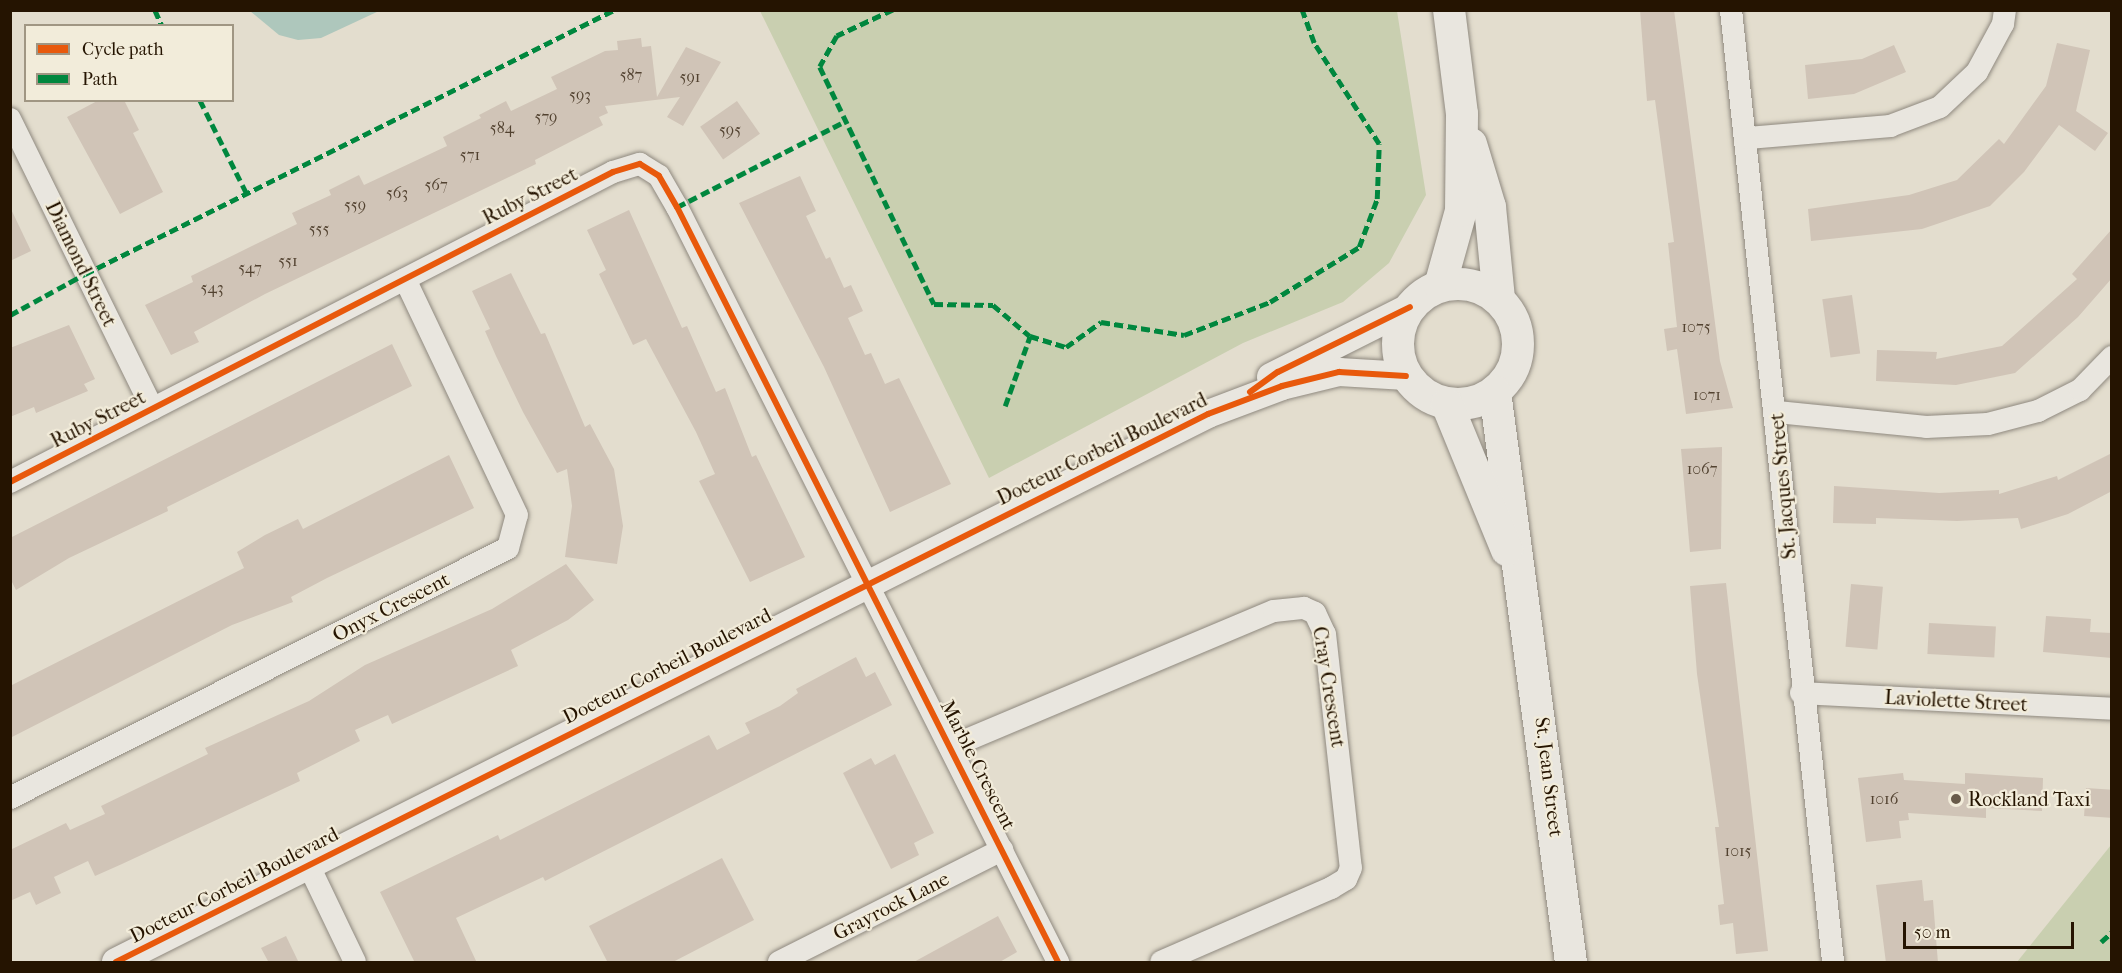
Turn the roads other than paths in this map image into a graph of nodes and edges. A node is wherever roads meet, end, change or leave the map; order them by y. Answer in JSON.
{"nodes":[{"id":1,"x":1449,"y":10,"type":"edge"},
{"id":2,"x":1731,"y":10,"type":"edge"},
{"id":3,"x":2005,"y":10,"type":"edge"},
{"id":4,"x":1462,"y":114,"type":"junction"},
{"id":5,"x":13,"y":129,"type":"edge"},
{"id":6,"x":1748,"y":138,"type":"junction"},
{"id":7,"x":405,"y":279,"type":"junction"},
{"id":8,"x":1440,"y":286,"type":"junction"},
{"id":9,"x":1499,"y":299,"type":"junction"},
{"id":10,"x":1410,"y":307,"type":"junction"},
{"id":11,"x":2112,"y":357,"type":"edge"},
{"id":12,"x":1406,"y":376,"type":"junction"},
{"id":13,"x":1495,"y":392,"type":"junction"},
{"id":14,"x":1235,"y":402,"type":"junction"},
{"id":15,"x":1447,"y":404,"type":"junction"},
{"id":16,"x":153,"y":409,"type":"junction"},
{"id":17,"x":1777,"y":412,"type":"junction"},
{"id":18,"x":10,"y":482,"type":"edge"},
{"id":19,"x":867,"y":584,"type":"junction"},
{"id":20,"x":1525,"y":592,"type":"junction"},
{"id":21,"x":1801,"y":693,"type":"junction"},
{"id":22,"x":2112,"y":709,"type":"edge"},
{"id":23,"x":950,"y":747,"type":"junction"},
{"id":24,"x":10,"y":798,"type":"edge"},
{"id":25,"x":1002,"y":850,"type":"junction"},
{"id":26,"x":309,"y":866,"type":"junction"},
{"id":27,"x":116,"y":963,"type":"edge"},
{"id":28,"x":355,"y":963,"type":"edge"},
{"id":29,"x":779,"y":963,"type":"edge"},
{"id":30,"x":1058,"y":963,"type":"edge"},
{"id":31,"x":1161,"y":963,"type":"edge"},
{"id":32,"x":1571,"y":963,"type":"edge"},
{"id":33,"x":1833,"y":963,"type":"edge"}],
"edges":[{"from":1,"to":4,"type":"main road"},
{"from":2,"to":6,"type":"street","name":"St. Jacques Street"},
{"from":3,"to":6,"type":"street"},
{"from":4,"to":8,"type":"main road"},
{"from":4,"to":9,"type":"main road"},
{"from":5,"to":16,"type":"street","name":"Diamond Street"},
{"from":6,"to":17,"type":"street","name":"St. Jacques Street"},
{"from":7,"to":16,"type":"street","name":"Ruby Street"},
{"from":7,"to":19,"type":"street","name":"Ruby Street"},
{"from":7,"to":24,"type":"street","name":"Onyx Crescent"},
{"from":8,"to":9,"type":"main road"},
{"from":8,"to":10,"type":"main road"},
{"from":9,"to":13,"type":"main road"},
{"from":10,"to":12,"type":"main road"},
{"from":10,"to":14,"type":"street","name":"Docteur Corbeil Boulevard"},
{"from":11,"to":17,"type":"street"},
{"from":12,"to":14,"type":"street","name":"Docteur Corbeil Boulevard"},
{"from":12,"to":15,"type":"main road"},
{"from":13,"to":15,"type":"main road"},
{"from":13,"to":20,"type":"main road","name":"St. Jean Street"},
{"from":14,"to":19,"type":"street","name":"Docteur Corbeil Boulevard"},
{"from":15,"to":20,"type":"main road","name":"St. Jean Street"},
{"from":16,"to":18,"type":"street","name":"Ruby Street"},
{"from":17,"to":21,"type":"street","name":"St. Jacques Street"},
{"from":19,"to":23,"type":"street","name":"Marble Crescent"},
{"from":19,"to":26,"type":"street","name":"Docteur Corbeil Boulevard"},
{"from":20,"to":32,"type":"main road","name":"St. Jean Street"},
{"from":21,"to":22,"type":"street","name":"Laviolette Street"},
{"from":21,"to":33,"type":"street","name":"St. Jacques Street"},
{"from":23,"to":25,"type":"street","name":"Marble Crescent"},
{"from":23,"to":31,"type":"street","name":"Cray Crescent"},
{"from":25,"to":29,"type":"street","name":"Grayrock Lane"},
{"from":25,"to":30,"type":"street","name":"Marble Crescent"},
{"from":26,"to":27,"type":"street","name":"Docteur Corbeil Boulevard"},
{"from":26,"to":28,"type":"street"}]}
